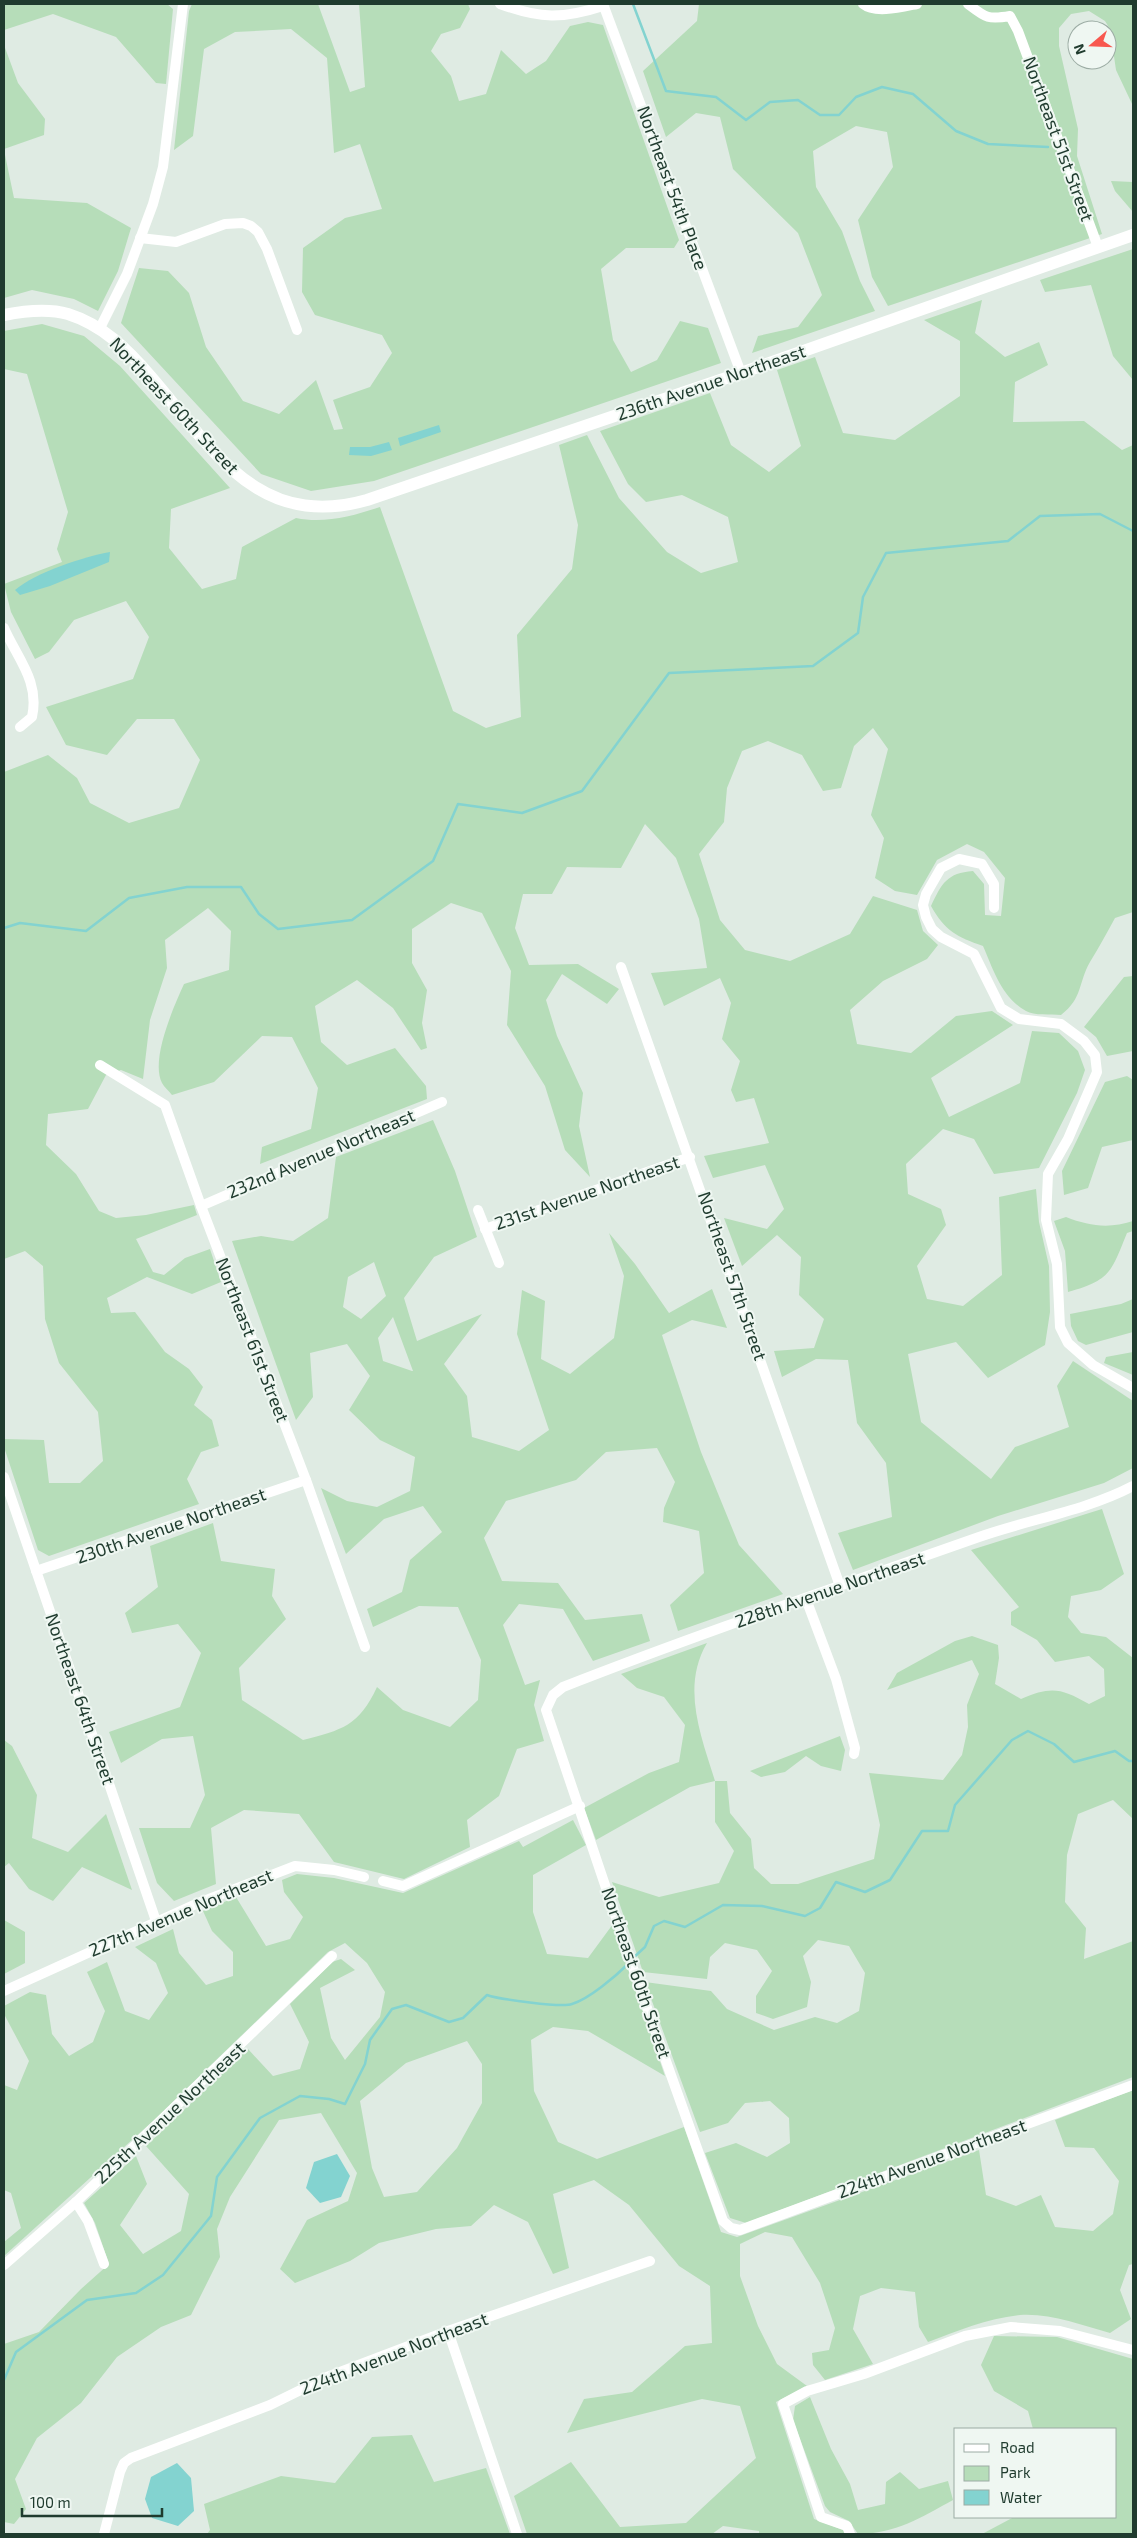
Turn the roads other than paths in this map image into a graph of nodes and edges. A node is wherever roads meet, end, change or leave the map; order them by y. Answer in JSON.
{"nodes":[{"id":1,"x":500,"y":4,"type":"edge"},
{"id":2,"x":863,"y":4,"type":"edge"},
{"id":3,"x":917,"y":4,"type":"edge"},
{"id":4,"x":968,"y":4,"type":"edge"},
{"id":5,"x":182,"y":5,"type":"edge"},
{"id":6,"x":603,"y":5,"type":"edge"},
{"id":7,"x":1133,"y":235,"type":"edge"},
{"id":8,"x":140,"y":238,"type":"junction"},
{"id":9,"x":1098,"y":247,"type":"junction"},
{"id":10,"x":4,"y":315,"type":"edge"},
{"id":11,"x":100,"y":328,"type":"junction"},
{"id":12,"x":297,"y":330,"type":"dead end"},
{"id":13,"x":741,"y":373,"type":"junction"},
{"id":14,"x":285,"y":502,"type":"joint"},
{"id":15,"x":4,"y":628,"type":"edge"},
{"id":16,"x":20,"y":727,"type":"dead end"},
{"id":17,"x":994,"y":908,"type":"dead end"},
{"id":18,"x":621,"y":967,"type":"dead end"},
{"id":19,"x":100,"y":1064,"type":"dead end"},
{"id":20,"x":442,"y":1102,"type":"dead end"},
{"id":21,"x":690,"y":1157,"type":"junction"},
{"id":22,"x":201,"y":1206,"type":"junction"},
{"id":23,"x":478,"y":1210,"type":"dead end"},
{"id":24,"x":485,"y":1229,"type":"junction"},
{"id":25,"x":499,"y":1264,"type":"dead end"},
{"id":26,"x":1133,"y":1388,"type":"edge"},
{"id":27,"x":4,"y":1477,"type":"edge"},
{"id":28,"x":306,"y":1480,"type":"junction"},
{"id":29,"x":1133,"y":1486,"type":"edge"},
{"id":30,"x":36,"y":1571,"type":"junction"},
{"id":31,"x":840,"y":1586,"type":"junction"},
{"id":32,"x":806,"y":1599,"type":"junction"},
{"id":33,"x":365,"y":1647,"type":"dead end"},
{"id":34,"x":547,"y":1716,"type":"joint"},
{"id":35,"x":854,"y":1754,"type":"dead end"},
{"id":36,"x":580,"y":1806,"type":"junction"},
{"id":37,"x":364,"y":1877,"type":"dead end"},
{"id":38,"x":383,"y":1881,"type":"dead end"},
{"id":39,"x":156,"y":1921,"type":"junction"},
{"id":40,"x":332,"y":1956,"type":"dead end"},
{"id":41,"x":4,"y":1991,"type":"edge"},
{"id":42,"x":1133,"y":2085,"type":"edge"},
{"id":43,"x":76,"y":2202,"type":"junction"},
{"id":44,"x":731,"y":2228,"type":"joint"},
{"id":45,"x":650,"y":2261,"type":"dead end"},
{"id":46,"x":104,"y":2264,"type":"dead end"},
{"id":47,"x":4,"y":2265,"type":"edge"},
{"id":48,"x":448,"y":2331,"type":"junction"},
{"id":49,"x":1133,"y":2350,"type":"edge"},
{"id":50,"x":104,"y":2534,"type":"edge"},
{"id":51,"x":517,"y":2534,"type":"edge"},
{"id":52,"x":850,"y":2534,"type":"edge"}],
"edges":[{"from":1,"to":6,"type":"street"},
{"from":2,"to":3,"type":"street"},
{"from":4,"to":9,"type":"street","name":"Northeast 51st Street"},
{"from":5,"to":8,"type":"street"},
{"from":6,"to":13,"type":"street","name":"Northeast 54th Place"},
{"from":7,"to":9,"type":"street","name":"236th Avenue Northeast"},
{"from":8,"to":11,"type":"street"},
{"from":8,"to":12,"type":"street"},
{"from":9,"to":13,"type":"street","name":"236th Avenue Northeast"},
{"from":10,"to":11,"type":"street","name":"Northeast 60th Street"},
{"from":11,"to":14,"type":"street","name":"Northeast 60th Street"},
{"from":13,"to":14,"type":"street","name":"236th Avenue Northeast"},
{"from":15,"to":16,"type":"street"},
{"from":17,"to":26,"type":"street"},
{"from":18,"to":21,"type":"street","name":"Northeast 57th Street"},
{"from":19,"to":22,"type":"street","name":"Northeast 61st Street"},
{"from":20,"to":22,"type":"street","name":"232nd Avenue Northeast"},
{"from":21,"to":24,"type":"street","name":"231st Avenue Northeast"},
{"from":21,"to":31,"type":"street","name":"Northeast 57th Street"},
{"from":22,"to":28,"type":"street","name":"Northeast 61st Street"},
{"from":23,"to":24,"type":"street"},
{"from":24,"to":25,"type":"street"},
{"from":27,"to":30,"type":"street","name":"Northeast 64th Street"},
{"from":28,"to":30,"type":"street","name":"230th Avenue Northeast"},
{"from":28,"to":33,"type":"street","name":"Northeast 61st Street"},
{"from":29,"to":31,"type":"street","name":"228th Avenue Northeast"},
{"from":30,"to":39,"type":"street","name":"Northeast 64th Street"},
{"from":31,"to":32,"type":"street","name":"228th Avenue Northeast"},
{"from":32,"to":34,"type":"street","name":"228th Avenue Northeast"},
{"from":32,"to":35,"type":"street"},
{"from":34,"to":36,"type":"street","name":"Northeast 60th Street"},
{"from":36,"to":38,"type":"street"},
{"from":36,"to":44,"type":"street","name":"Northeast 60th Street"},
{"from":37,"to":39,"type":"street","name":"227th Avenue Northeast"},
{"from":39,"to":41,"type":"street","name":"227th Avenue Northeast"},
{"from":40,"to":43,"type":"street","name":"225th Avenue Northeast"},
{"from":42,"to":44,"type":"street","name":"224th Avenue Northeast"},
{"from":43,"to":46,"type":"street"},
{"from":43,"to":47,"type":"street","name":"225th Avenue Northeast"},
{"from":45,"to":48,"type":"street","name":"224th Avenue Northeast"},
{"from":48,"to":50,"type":"street","name":"224th Avenue Northeast"},
{"from":48,"to":51,"type":"street"},
{"from":49,"to":52,"type":"street"}]}
